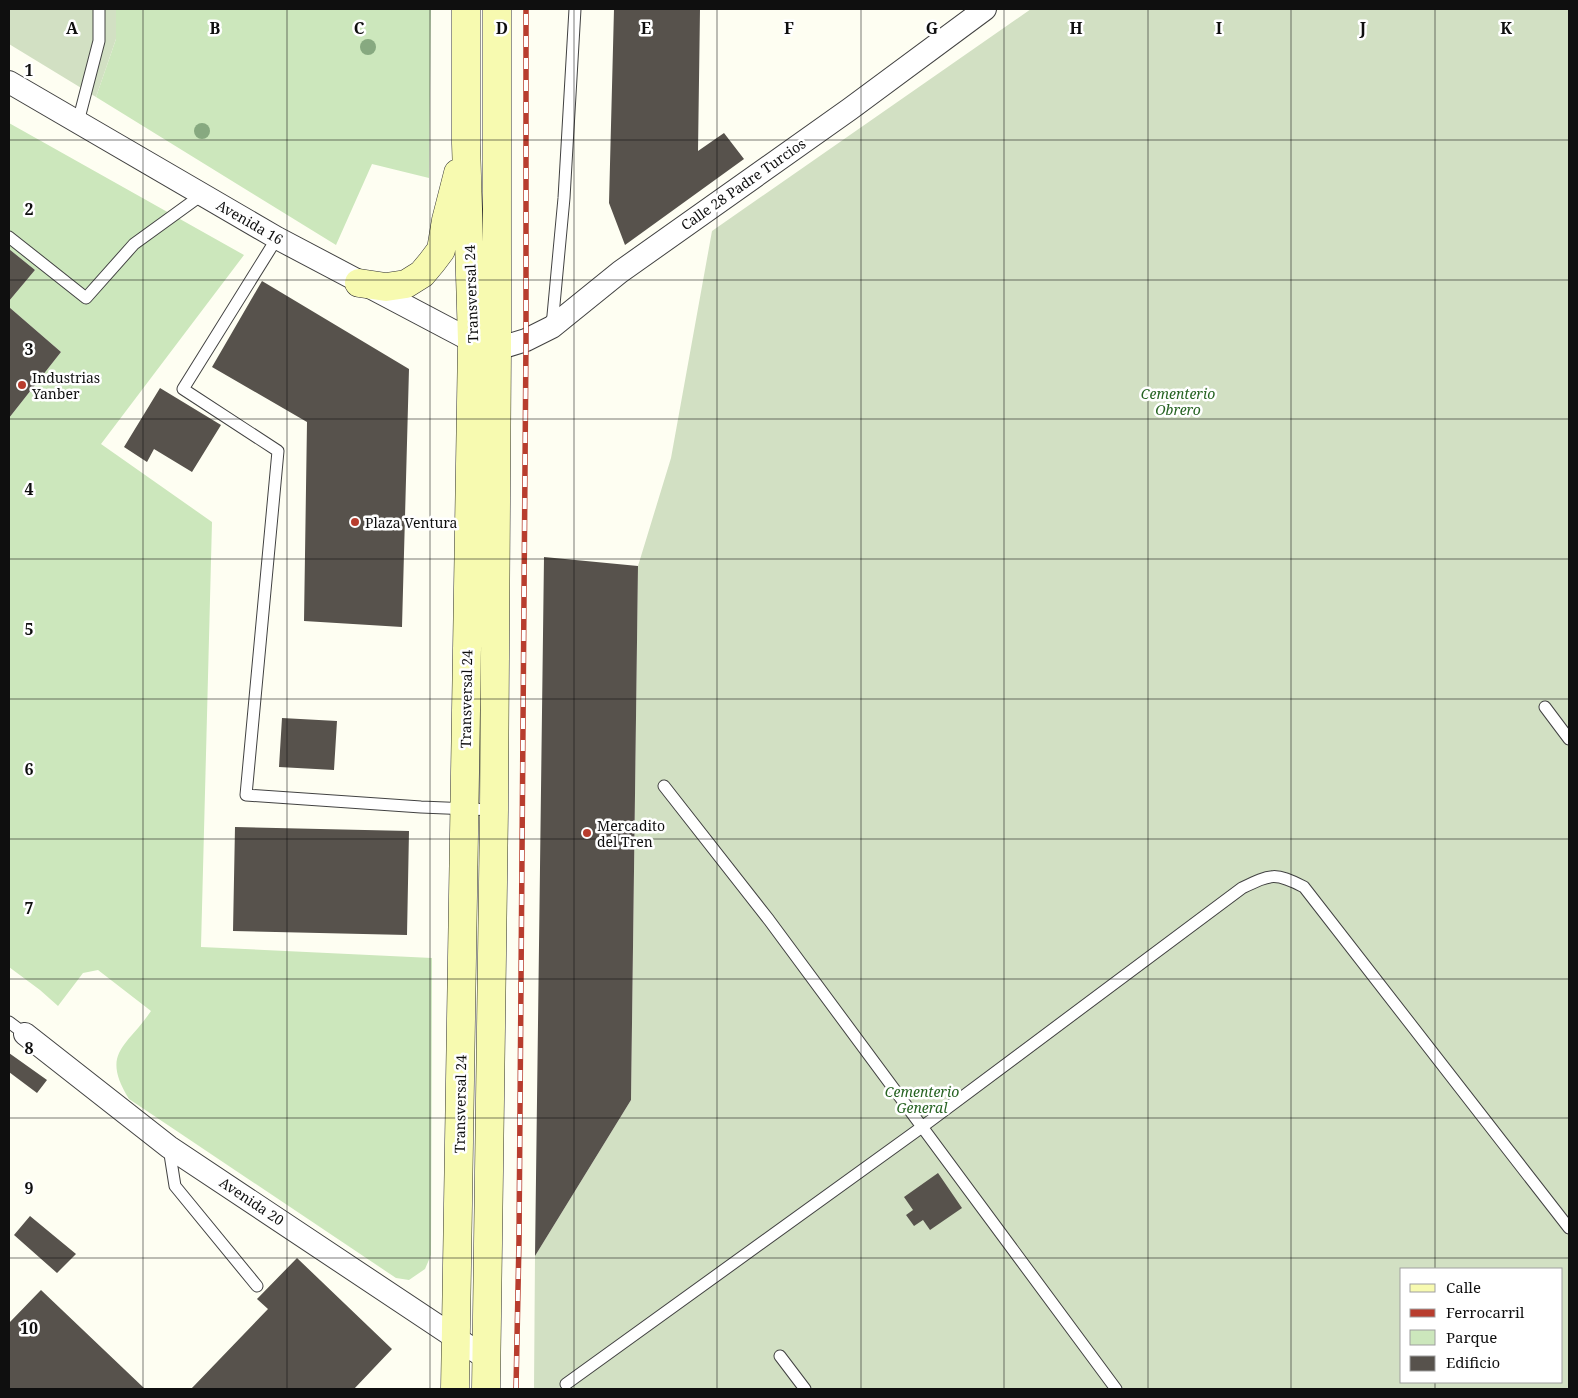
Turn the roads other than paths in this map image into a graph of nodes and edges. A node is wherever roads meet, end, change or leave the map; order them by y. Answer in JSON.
{"nodes":[{"id":1,"x":99,"y":9,"type":"edge"},
{"id":2,"x":466,"y":9,"type":"edge"},
{"id":3,"x":496,"y":9,"type":"edge"},
{"id":4,"x":575,"y":9,"type":"edge"},
{"id":5,"x":985,"y":9,"type":"edge"},
{"id":6,"x":9,"y":82,"type":"edge"},
{"id":7,"x":78,"y":122,"type":"junction"},
{"id":8,"x":466,"y":143,"type":"junction"},
{"id":9,"x":203,"y":194,"type":"junction"},
{"id":10,"x":9,"y":237,"type":"edge"},
{"id":11,"x":277,"y":238,"type":"junction"},
{"id":12,"x":359,"y":283,"type":"junction"},
{"id":13,"x":552,"y":328,"type":"junction"},
{"id":14,"x":485,"y":345,"type":"junction"},
{"id":15,"x":1545,"y":707,"type":"dead end"},
{"id":16,"x":1569,"y":739,"type":"edge"},
{"id":17,"x":664,"y":786,"type":"dead end"},
{"id":18,"x":464,"y":809,"type":"junction"},
{"id":19,"x":494,"y":810,"type":"junction"},
{"id":20,"x":17,"y":1028,"type":"edge"},
{"id":21,"x":922,"y":1127,"type":"junction"},
{"id":22,"x":169,"y":1146,"type":"junction"},
{"id":23,"x":1566,"y":1215,"type":"edge"},
{"id":24,"x":1569,"y":1228,"type":"edge"},
{"id":25,"x":257,"y":1286,"type":"dead end"},
{"id":26,"x":456,"y":1337,"type":"junction"},
{"id":27,"x":780,"y":1356,"type":"dead end"},
{"id":28,"x":486,"y":1358,"type":"junction"},
{"id":29,"x":566,"y":1384,"type":"dead end"},
{"id":30,"x":455,"y":1389,"type":"edge"},
{"id":31,"x":486,"y":1389,"type":"edge"},
{"id":32,"x":805,"y":1389,"type":"edge"},
{"id":33,"x":1116,"y":1389,"type":"edge"}],
"edges":[{"from":1,"to":7,"type":"lane"},
{"from":2,"to":8,"type":"main road","name":"Transversal 24"},
{"from":3,"to":14,"type":"main road","name":"Transversal 24"},
{"from":4,"to":13,"type":"lane"},
{"from":5,"to":13,"type":"street","name":"Calle 28 Padre Turcios"},
{"from":6,"to":7,"type":"street","name":"Avenida 16"},
{"from":7,"to":9,"type":"street","name":"Avenida 16"},
{"from":8,"to":12,"type":"main road"},
{"from":8,"to":14,"type":"main road","name":"Transversal 24"},
{"from":9,"to":10,"type":"lane"},
{"from":9,"to":11,"type":"street","name":"Avenida 16"},
{"from":11,"to":12,"type":"street","name":"Avenida 16"},
{"from":11,"to":18,"type":"lane"},
{"from":12,"to":14,"type":"street","name":"Avenida 16"},
{"from":13,"to":14,"type":"street","name":"Calle 28 Padre Turcios"},
{"from":14,"to":18,"type":"main road","name":"Transversal 24"},
{"from":14,"to":19,"type":"main road","name":"Transversal 24"},
{"from":15,"to":16,"type":"lane"},
{"from":17,"to":21,"type":"lane"},
{"from":18,"to":19,"type":"lane"},
{"from":18,"to":26,"type":"main road","name":"Transversal 24"},
{"from":19,"to":28,"type":"main road","name":"Transversal 24"},
{"from":20,"to":22,"type":"street","name":"Avenida 20"},
{"from":21,"to":23,"type":"lane"},
{"from":21,"to":29,"type":"lane"},
{"from":21,"to":33,"type":"lane"},
{"from":22,"to":25,"type":"lane"},
{"from":22,"to":26,"type":"street","name":"Avenida 20"},
{"from":23,"to":24,"type":"lane"},
{"from":26,"to":28,"type":"street","name":"Avenida 20"},
{"from":26,"to":30,"type":"main road","name":"Transversal 24"},
{"from":27,"to":32,"type":"lane"},
{"from":28,"to":31,"type":"main road","name":"Transversal 24"}]}
